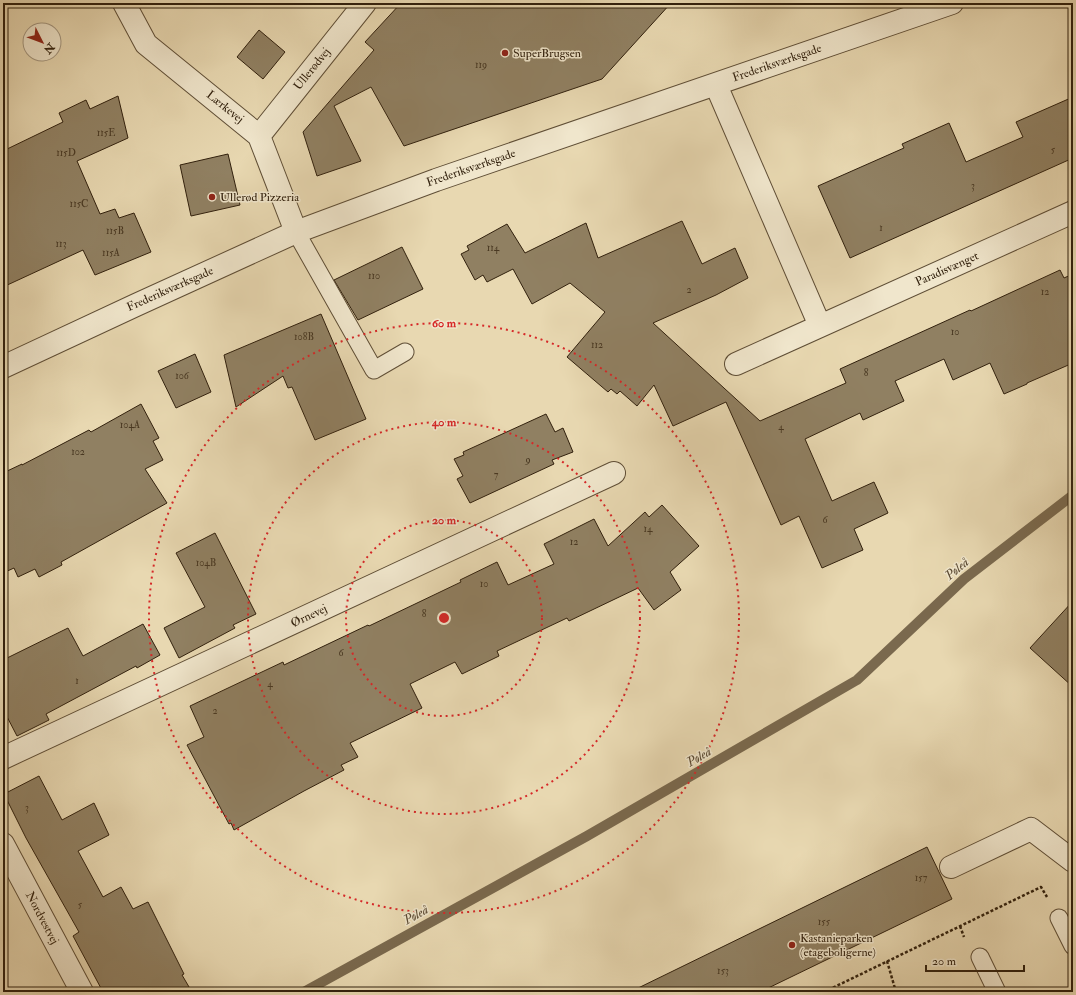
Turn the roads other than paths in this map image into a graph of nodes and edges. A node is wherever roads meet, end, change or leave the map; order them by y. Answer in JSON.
{"nodes":[{"id":1,"x":124,"y":3,"type":"edge"},
{"id":2,"x":365,"y":3,"type":"edge"},
{"id":3,"x":952,"y":3,"type":"edge"},
{"id":4,"x":716,"y":84,"type":"junction"},
{"id":5,"x":259,"y":136,"type":"junction"},
{"id":6,"x":1073,"y":212,"type":"edge"},
{"id":7,"x":296,"y":232,"type":"junction"},
{"id":8,"x":820,"y":326,"type":"junction"},
{"id":9,"x":405,"y":352,"type":"dead end"},
{"id":10,"x":736,"y":364,"type":"dead end"},
{"id":11,"x":3,"y":367,"type":"edge"},
{"id":12,"x":614,"y":473,"type":"dead end"},
{"id":13,"x":3,"y":758,"type":"edge"},
{"id":14,"x":3,"y":844,"type":"edge"},
{"id":15,"x":1073,"y":861,"type":"edge"},
{"id":16,"x":952,"y":868,"type":"dead end"},
{"id":17,"x":1059,"y":918,"type":"road end"},
{"id":18,"x":1073,"y":946,"type":"edge"},
{"id":19,"x":980,"y":957,"type":"dead end"},
{"id":20,"x":82,"y":992,"type":"edge"},
{"id":21,"x":997,"y":992,"type":"edge"}],
"edges":[{"from":1,"to":5,"type":"street","name":"Lærkevej"},
{"from":2,"to":5,"type":"street","name":"Ullerødvej"},
{"from":3,"to":4,"type":"street","name":"Frederiksværksgade"},
{"from":4,"to":7,"type":"street","name":"Frederiksværksgade"},
{"from":4,"to":8,"type":"street"},
{"from":5,"to":7,"type":"street","name":"Lærkevej"},
{"from":6,"to":8,"type":"street","name":"Paradisvænget"},
{"from":7,"to":9,"type":"lane"},
{"from":7,"to":11,"type":"street","name":"Frederiksværksgade"},
{"from":8,"to":10,"type":"street","name":"Paradisvænget"},
{"from":12,"to":13,"type":"street","name":"Ørnevej"},
{"from":14,"to":20,"type":"street","name":"Nordvestvej"},
{"from":15,"to":16,"type":"street"},
{"from":17,"to":18,"type":"lane"},
{"from":19,"to":21,"type":"lane"}]}
